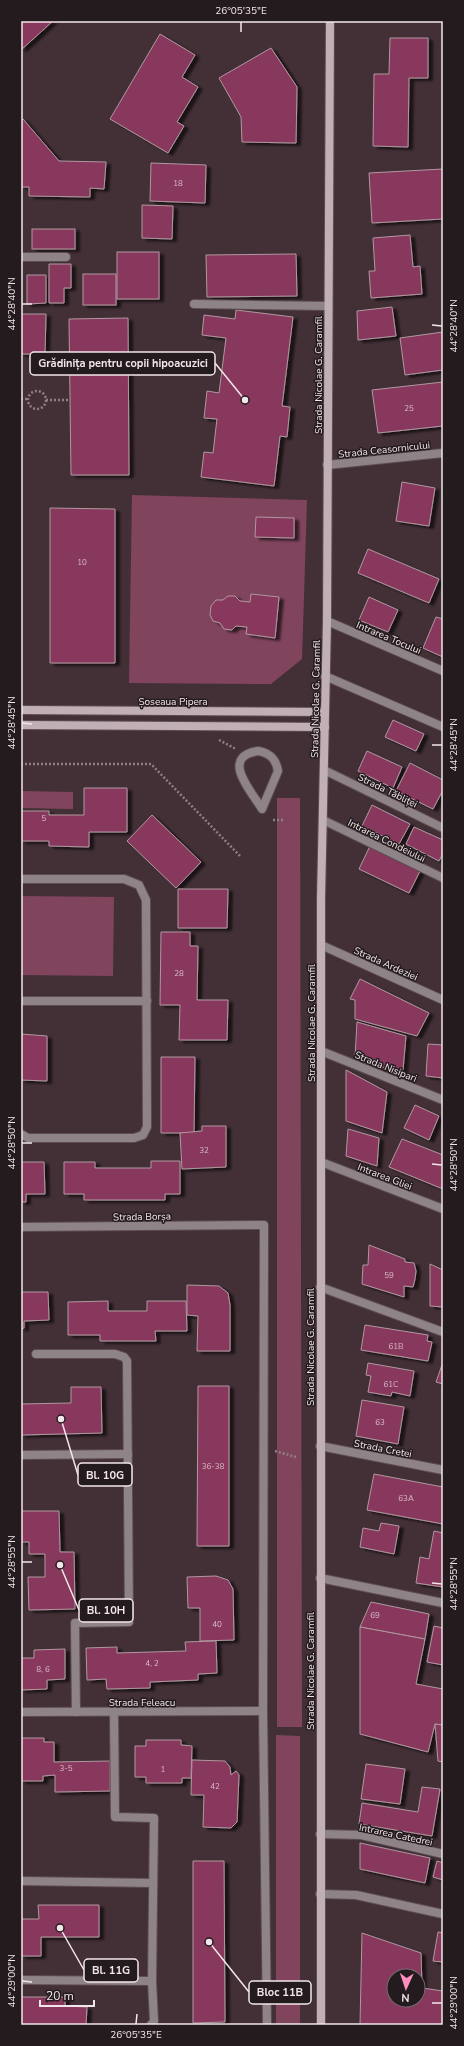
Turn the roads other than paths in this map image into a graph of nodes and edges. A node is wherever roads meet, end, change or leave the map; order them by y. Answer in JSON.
{"nodes":[{"id":1,"x":330,"y":21,"type":"edge"},
{"id":2,"x":21,"y":257,"type":"edge"},
{"id":3,"x":66,"y":257,"type":"dead end"},
{"id":4,"x":194,"y":304,"type":"dead end"},
{"id":5,"x":328,"y":306,"type":"junction"},
{"id":6,"x":443,"y":452,"type":"edge"},
{"id":7,"x":327,"y":465,"type":"junction"},
{"id":8,"x":327,"y":621,"type":"junction"},
{"id":9,"x":443,"y":671,"type":"edge"},
{"id":10,"x":326,"y":676,"type":"junction"},
{"id":11,"x":21,"y":710,"type":"edge"},
{"id":12,"x":325,"y":712,"type":"junction"},
{"id":13,"x":21,"y":726,"type":"edge"},
{"id":14,"x":325,"y":727,"type":"junction"},
{"id":15,"x":443,"y":727,"type":"edge"},
{"id":16,"x":324,"y":770,"type":"junction"},
{"id":17,"x":262,"y":808,"type":"joint"},
{"id":18,"x":323,"y":820,"type":"junction"},
{"id":19,"x":443,"y":828,"type":"edge"},
{"id":20,"x":443,"y":878,"type":"edge"},
{"id":21,"x":21,"y":879,"type":"edge"},
{"id":22,"x":321,"y":945,"type":"junction"},
{"id":23,"x":21,"y":1000,"type":"edge"},
{"id":24,"x":443,"y":1000,"type":"edge"},
{"id":25,"x":147,"y":1001,"type":"junction"},
{"id":26,"x":321,"y":1051,"type":"junction"},
{"id":27,"x":443,"y":1100,"type":"edge"},
{"id":28,"x":21,"y":1134,"type":"edge"},
{"id":29,"x":321,"y":1162,"type":"junction"},
{"id":30,"x":443,"y":1209,"type":"edge"},
{"id":31,"x":21,"y":1228,"type":"edge"},
{"id":32,"x":320,"y":1287,"type":"junction"},
{"id":33,"x":443,"y":1332,"type":"edge"},
{"id":34,"x":36,"y":1354,"type":"dead end"},
{"id":35,"x":320,"y":1446,"type":"junction"},
{"id":36,"x":128,"y":1454,"type":"junction"},
{"id":37,"x":21,"y":1455,"type":"edge"},
{"id":38,"x":443,"y":1470,"type":"edge"},
{"id":39,"x":320,"y":1578,"type":"junction"},
{"id":40,"x":443,"y":1603,"type":"edge"},
{"id":41,"x":263,"y":1711,"type":"junction"},
{"id":42,"x":21,"y":1712,"type":"edge"},
{"id":43,"x":76,"y":1712,"type":"junction"},
{"id":44,"x":114,"y":1712,"type":"junction"},
{"id":45,"x":320,"y":1834,"type":"junction"},
{"id":46,"x":443,"y":1854,"type":"edge"},
{"id":47,"x":21,"y":1881,"type":"edge"},
{"id":48,"x":153,"y":1883,"type":"junction"},
{"id":49,"x":320,"y":1894,"type":"junction"},
{"id":50,"x":443,"y":1914,"type":"edge"},
{"id":51,"x":21,"y":1980,"type":"edge"},
{"id":52,"x":152,"y":1981,"type":"junction"},
{"id":53,"x":151,"y":2025,"type":"edge"},
{"id":54,"x":267,"y":2025,"type":"edge"},
{"id":55,"x":321,"y":2025,"type":"edge"}],
"edges":[{"from":1,"to":5,"type":"main road","name":"Strada Nicolae G. Caramfil"},
{"from":2,"to":3,"type":"street"},
{"from":4,"to":5,"type":"street"},
{"from":5,"to":7,"type":"main road","name":"Strada Nicolae G. Caramfil"},
{"from":6,"to":7,"type":"street","name":"Strada Ceasornicului"},
{"from":7,"to":8,"type":"main road","name":"Strada Nicolae G. Caramfil"},
{"from":8,"to":9,"type":"street","name":"Intrarea Tocului"},
{"from":8,"to":10,"type":"main road","name":"Strada Nicolae G. Caramfil"},
{"from":10,"to":12,"type":"main road","name":"Strada Nicolae G. Caramfil"},
{"from":10,"to":15,"type":"street"},
{"from":11,"to":12,"type":"main road","name":"Șoseaua Pipera"},
{"from":12,"to":14,"type":"main road","name":"Strada Nicolae G. Caramfil"},
{"from":13,"to":14,"type":"main road"},
{"from":14,"to":16,"type":"main road","name":"Strada Nicolae G. Caramfil"},
{"from":16,"to":18,"type":"main road","name":"Strada Nicolae G. Caramfil"},
{"from":16,"to":19,"type":"street","name":"Strada Tăbliței"},
{"from":17,"to":17,"type":"street"},
{"from":18,"to":20,"type":"street","name":"Intrarea Condeiului"},
{"from":18,"to":22,"type":"main road","name":"Strada Nicolae G. Caramfil"},
{"from":21,"to":25,"type":"street"},
{"from":22,"to":24,"type":"street","name":"Strada Ardeziei"},
{"from":22,"to":26,"type":"main road","name":"Strada Nicolae G. Caramfil"},
{"from":23,"to":25,"type":"street"},
{"from":25,"to":28,"type":"street"},
{"from":26,"to":27,"type":"street","name":"Strada Nisipari"},
{"from":26,"to":29,"type":"main road","name":"Strada Nicolae G. Caramfil"},
{"from":29,"to":30,"type":"street","name":"Intrarea Gliei"},
{"from":29,"to":32,"type":"main road","name":"Strada Nicolae G. Caramfil"},
{"from":31,"to":41,"type":"street","name":"Strada Borșa"},
{"from":32,"to":33,"type":"street"},
{"from":32,"to":35,"type":"main road","name":"Strada Nicolae G. Caramfil"},
{"from":34,"to":36,"type":"street"},
{"from":35,"to":38,"type":"street","name":"Strada Cretei"},
{"from":35,"to":39,"type":"main road","name":"Strada Nicolae G. Caramfil"},
{"from":36,"to":37,"type":"street"},
{"from":36,"to":43,"type":"street"},
{"from":39,"to":40,"type":"street"},
{"from":39,"to":45,"type":"main road","name":"Strada Nicolae G. Caramfil"},
{"from":41,"to":44,"type":"street","name":"Strada Feleacu"},
{"from":41,"to":54,"type":"street"},
{"from":42,"to":43,"type":"street","name":"Strada Feleacu"},
{"from":43,"to":44,"type":"street","name":"Strada Feleacu"},
{"from":44,"to":48,"type":"street"},
{"from":45,"to":46,"type":"street","name":"Intrarea Catedrei"},
{"from":45,"to":49,"type":"main road","name":"Strada Nicolae G. Caramfil"},
{"from":47,"to":48,"type":"street"},
{"from":48,"to":52,"type":"street"},
{"from":49,"to":50,"type":"street"},
{"from":49,"to":55,"type":"main road","name":"Strada Nicolae G. Caramfil"},
{"from":51,"to":52,"type":"street"},
{"from":52,"to":53,"type":"street"}]}
